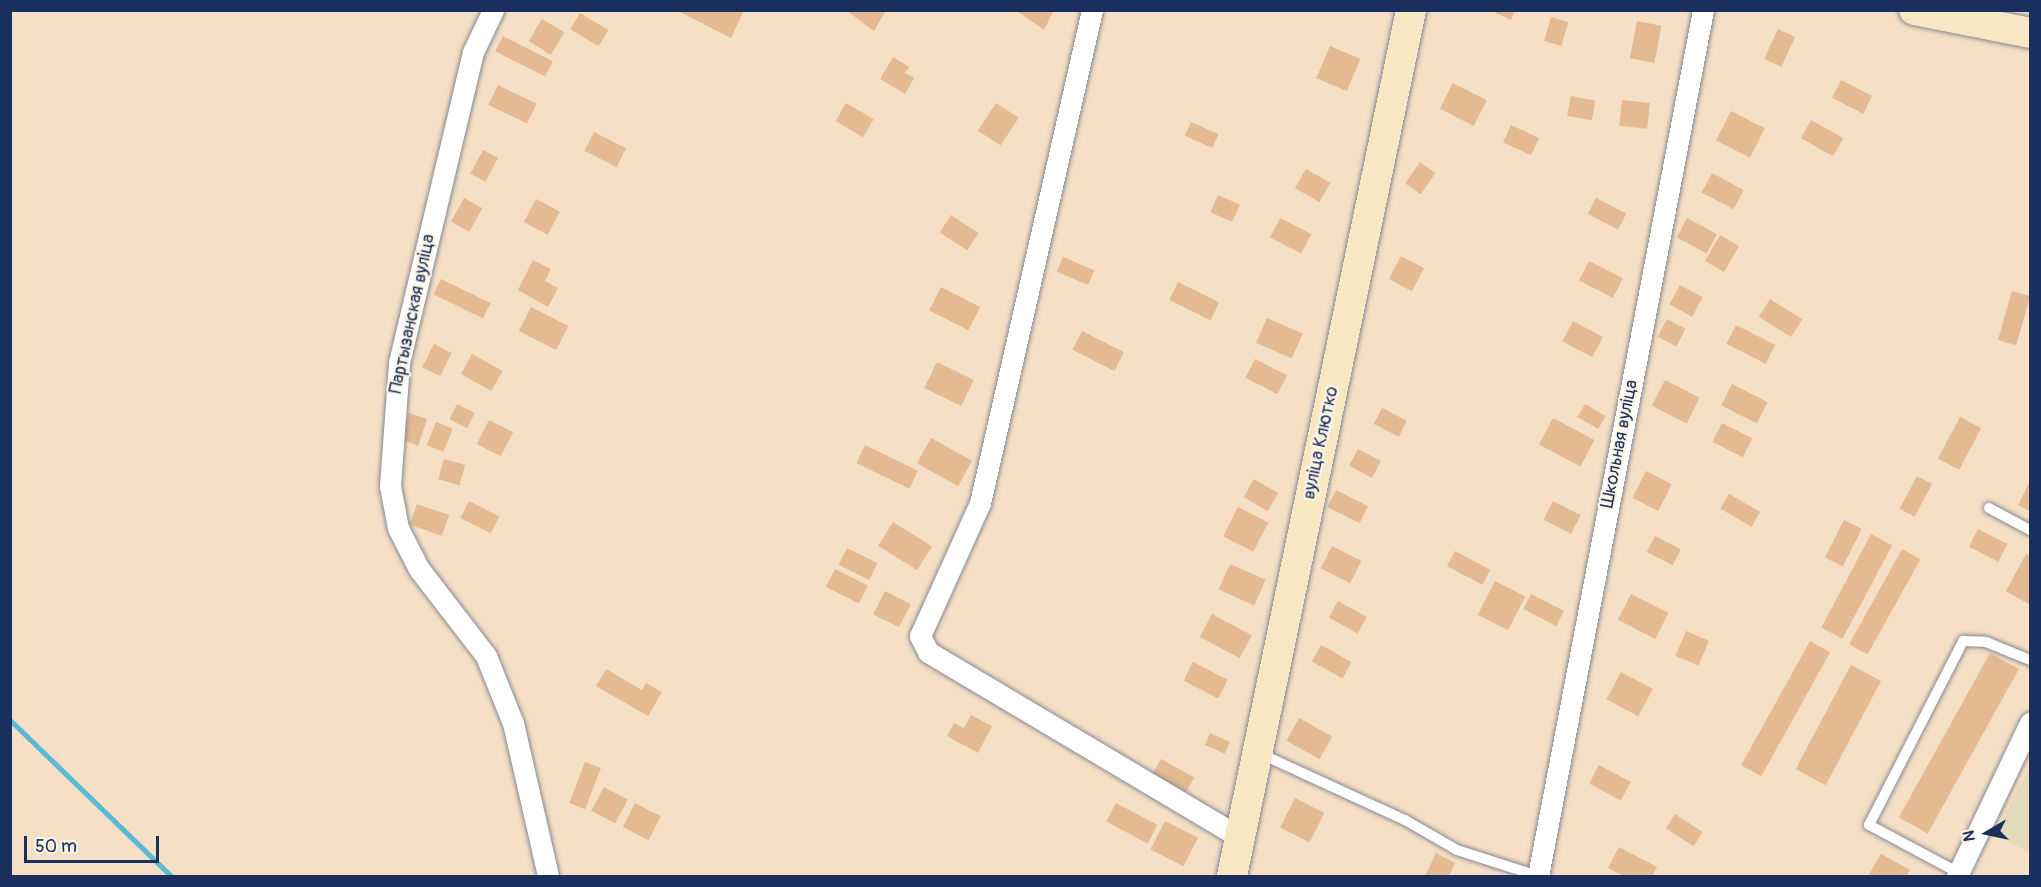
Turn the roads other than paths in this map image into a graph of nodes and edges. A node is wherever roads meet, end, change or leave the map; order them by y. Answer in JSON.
{"nodes":[{"id":1,"x":493,"y":10,"type":"edge"},
{"id":2,"x":1092,"y":10,"type":"edge"},
{"id":3,"x":1411,"y":10,"type":"edge"},
{"id":4,"x":1703,"y":10,"type":"edge"},
{"id":5,"x":1914,"y":10,"type":"edge"},
{"id":6,"x":2031,"y":33,"type":"edge"},
{"id":7,"x":1989,"y":508,"type":"dead end"},
{"id":8,"x":2031,"y":530,"type":"edge"},
{"id":9,"x":2031,"y":660,"type":"edge"},
{"id":10,"x":2031,"y":723,"type":"edge"},
{"id":11,"x":1256,"y":752,"type":"junction"},
{"id":12,"x":1239,"y":837,"type":"junction"},
{"id":13,"x":1958,"y":875,"type":"edge"},
{"id":14,"x":548,"y":876,"type":"edge"},
{"id":15,"x":1232,"y":876,"type":"edge"},
{"id":16,"x":1538,"y":876,"type":"edge"}],
"edges":[{"from":1,"to":14,"type":"street","name":"Партызанская вуліца"},
{"from":2,"to":12,"type":"street"},
{"from":3,"to":11,"type":"street","name":"вуліца Клютко"},
{"from":4,"to":16,"type":"street","name":"Школьная вуліца"},
{"from":5,"to":6,"type":"street"},
{"from":7,"to":8,"type":"lane"},
{"from":9,"to":13,"type":"lane"},
{"from":10,"to":13,"type":"street"},
{"from":11,"to":12,"type":"street","name":"вуліца Клютко"},
{"from":11,"to":16,"type":"lane"},
{"from":12,"to":15,"type":"street","name":"вуліца Клютко"}]}
